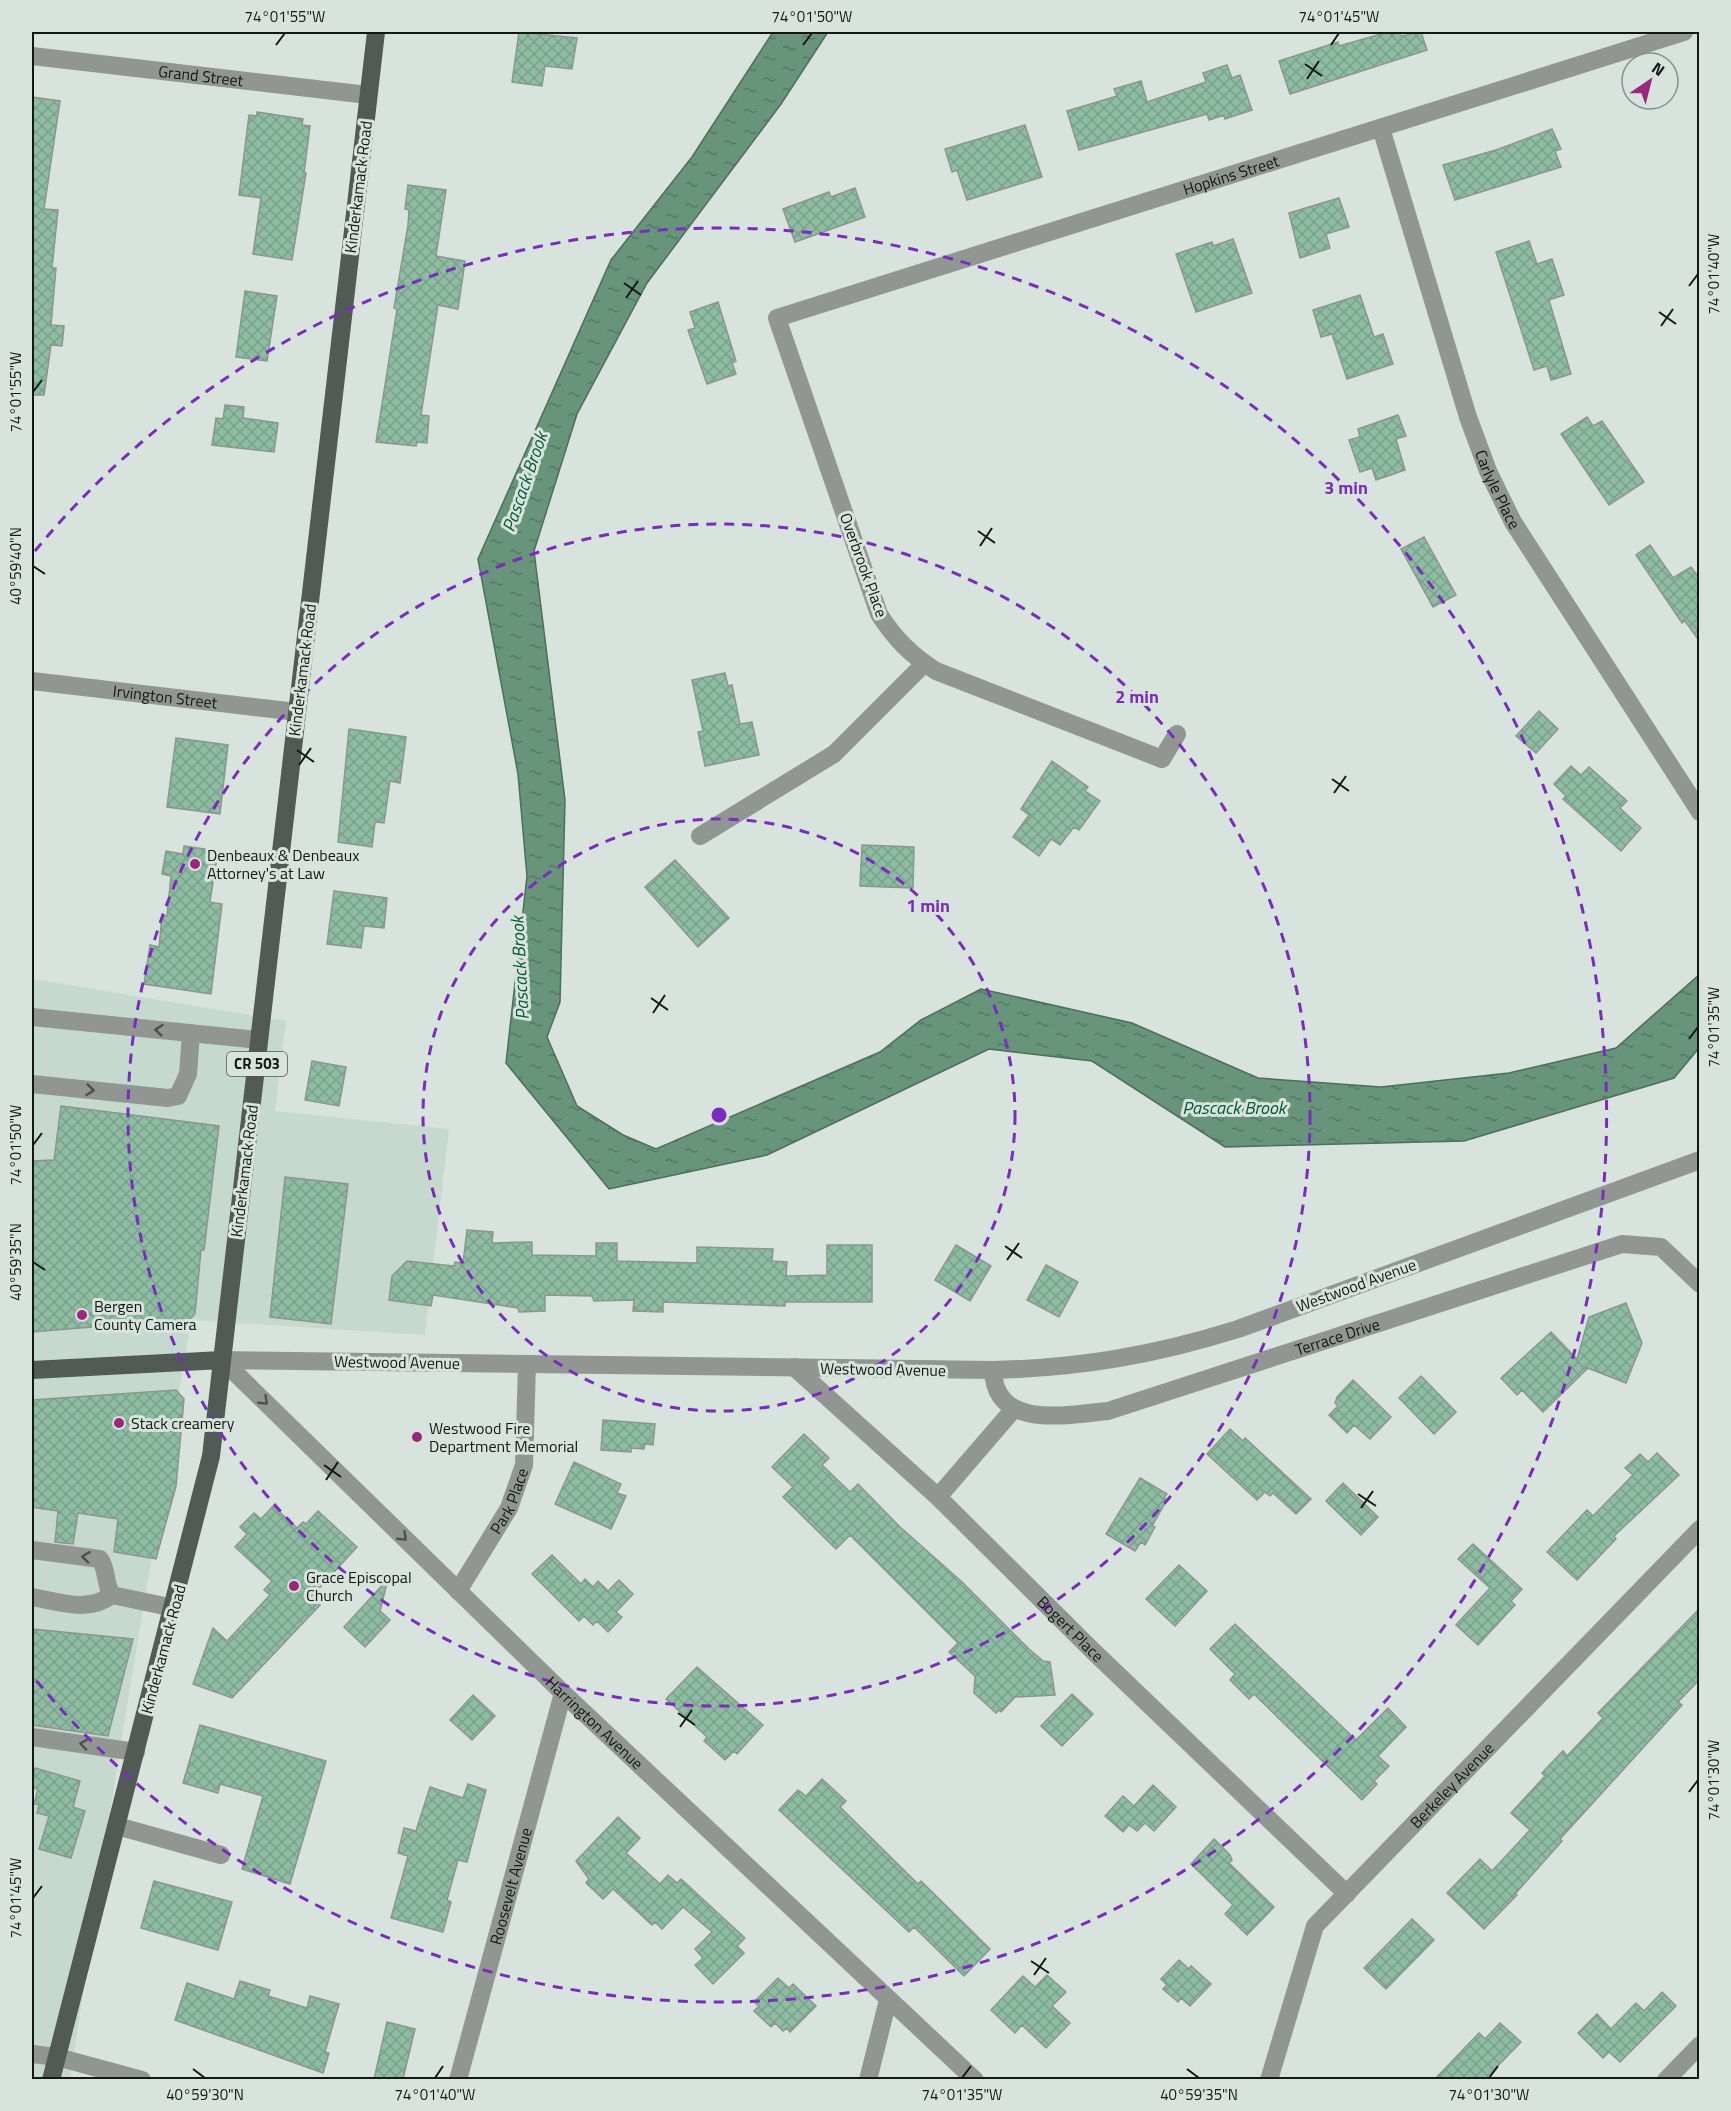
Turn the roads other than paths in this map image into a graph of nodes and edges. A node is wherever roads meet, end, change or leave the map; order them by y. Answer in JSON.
{"nodes":[{"id":1,"x":376,"y":32,"type":"edge"},
{"id":2,"x":1684,"y":32,"type":"edge"},
{"id":3,"x":32,"y":56,"type":"edge"},
{"id":4,"x":368,"y":94,"type":"junction"},
{"id":5,"x":1381,"y":128,"type":"junction"},
{"id":6,"x":777,"y":318,"type":"joint"},
{"id":7,"x":924,"y":664,"type":"junction"},
{"id":8,"x":32,"y":681,"type":"edge"},
{"id":9,"x":297,"y":712,"type":"junction"},
{"id":10,"x":1177,"y":734,"type":"dead end"},
{"id":11,"x":1700,"y":812,"type":"edge"},
{"id":12,"x":700,"y":836,"type":"dead end"},
{"id":13,"x":32,"y":1017,"type":"edge"},
{"id":14,"x":191,"y":1033,"type":"junction"},
{"id":15,"x":259,"y":1040,"type":"junction"},
{"id":16,"x":32,"y":1084,"type":"edge"},
{"id":17,"x":1700,"y":1160,"type":"edge"},
{"id":18,"x":1700,"y":1284,"type":"edge"},
{"id":19,"x":222,"y":1360,"type":"junction"},
{"id":20,"x":527,"y":1364,"type":"junction"},
{"id":21,"x":794,"y":1367,"type":"junction"},
{"id":22,"x":32,"y":1370,"type":"edge"},
{"id":23,"x":993,"y":1370,"type":"junction"},
{"id":24,"x":1013,"y":1410,"type":"junction"},
{"id":25,"x":938,"y":1497,"type":"junction"},
{"id":26,"x":1700,"y":1529,"type":"edge"},
{"id":27,"x":32,"y":1550,"type":"edge"},
{"id":28,"x":458,"y":1591,"type":"junction"},
{"id":29,"x":112,"y":1594,"type":"junction"},
{"id":30,"x":32,"y":1597,"type":"edge"},
{"id":31,"x":174,"y":1608,"type":"junction"},
{"id":32,"x":563,"y":1693,"type":"junction"},
{"id":33,"x":32,"y":1737,"type":"edge"},
{"id":34,"x":136,"y":1752,"type":"junction"},
{"id":35,"x":117,"y":1826,"type":"junction"},
{"id":36,"x":221,"y":1856,"type":"dead end"},
{"id":37,"x":1347,"y":1893,"type":"junction"},
{"id":38,"x":888,"y":2000,"type":"junction"},
{"id":39,"x":1700,"y":2045,"type":"edge"},
{"id":40,"x":32,"y":2054,"type":"edge"},
{"id":41,"x":57,"y":2057,"type":"junction"},
{"id":42,"x":51,"y":2079,"type":"edge"},
{"id":43,"x":142,"y":2079,"type":"edge"},
{"id":44,"x":458,"y":2079,"type":"edge"},
{"id":45,"x":868,"y":2079,"type":"edge"},
{"id":46,"x":975,"y":2079,"type":"edge"},
{"id":47,"x":1269,"y":2079,"type":"edge"},
{"id":48,"x":1666,"y":2079,"type":"edge"}],
"edges":[{"from":1,"to":4,"type":"main road","name":"Kinderkamack Road","number":"CR 503"},
{"from":2,"to":5,"type":"street","name":"Hopkins Street"},
{"from":3,"to":4,"type":"street","name":"Grand Street"},
{"from":4,"to":9,"type":"main road","name":"Kinderkamack Road","number":"CR 503"},
{"from":5,"to":6,"type":"street","name":"Hopkins Street"},
{"from":5,"to":11,"type":"street","name":"Carlyle Place"},
{"from":6,"to":7,"type":"street","name":"Overbrook Place"},
{"from":7,"to":10,"type":"street","name":"Overbrook Place"},
{"from":7,"to":12,"type":"street"},
{"from":8,"to":9,"type":"street","name":"Irvington Street"},
{"from":9,"to":15,"type":"main road","name":"Kinderkamack Road","number":"CR 503"},
{"from":14,"to":13,"type":"street","one_way":true},
{"from":14,"to":15,"type":"street"},
{"from":16,"to":14,"type":"street","one_way":true},
{"from":15,"to":19,"type":"main road","name":"Kinderkamack Road","number":"CR 503"},
{"from":17,"to":23,"type":"street","name":"Westwood Avenue"},
{"from":18,"to":24,"type":"street","name":"Terrace Drive"},
{"from":19,"to":20,"type":"street","name":"Westwood Avenue"},
{"from":19,"to":22,"type":"main road","name":"Westwood Avenue"},
{"from":19,"to":28,"type":"street","name":"Harrington Avenue","one_way":true},
{"from":19,"to":31,"type":"main road","name":"Kinderkamack Road","number":"CR 503"},
{"from":20,"to":21,"type":"street","name":"Westwood Avenue"},
{"from":20,"to":28,"type":"street","name":"Park Place"},
{"from":21,"to":23,"type":"street","name":"Westwood Avenue"},
{"from":21,"to":25,"type":"street","name":"Bogert Place"},
{"from":23,"to":24,"type":"street"},
{"from":24,"to":25,"type":"street"},
{"from":25,"to":37,"type":"street","name":"Bogert Place"},
{"from":26,"to":37,"type":"street","name":"Berkeley Avenue"},
{"from":29,"to":27,"type":"street","one_way":true},
{"from":28,"to":32,"type":"street","name":"Harrington Avenue"},
{"from":29,"to":30,"type":"street"},
{"from":29,"to":31,"type":"street"},
{"from":31,"to":34,"type":"main road","name":"Kinderkamack Road","number":"CR 503"},
{"from":32,"to":38,"type":"street","name":"Harrington Avenue"},
{"from":32,"to":44,"type":"street","name":"Roosevelt Avenue"},
{"from":34,"to":33,"type":"street","one_way":true},
{"from":34,"to":35,"type":"main road","name":"Kinderkamack Road","number":"CR 503"},
{"from":35,"to":36,"type":"street"},
{"from":35,"to":41,"type":"main road","name":"Kinderkamack Road","number":"CR 503"},
{"from":37,"to":47,"type":"street","name":"Berkeley Avenue"},
{"from":38,"to":45,"type":"street"},
{"from":38,"to":46,"type":"street","name":"Harrington Avenue"},
{"from":39,"to":48,"type":"street"},
{"from":40,"to":41,"type":"street"},
{"from":41,"to":42,"type":"main road","name":"Kinderkamack Road","number":"CR 503"},
{"from":41,"to":43,"type":"street"}]}
